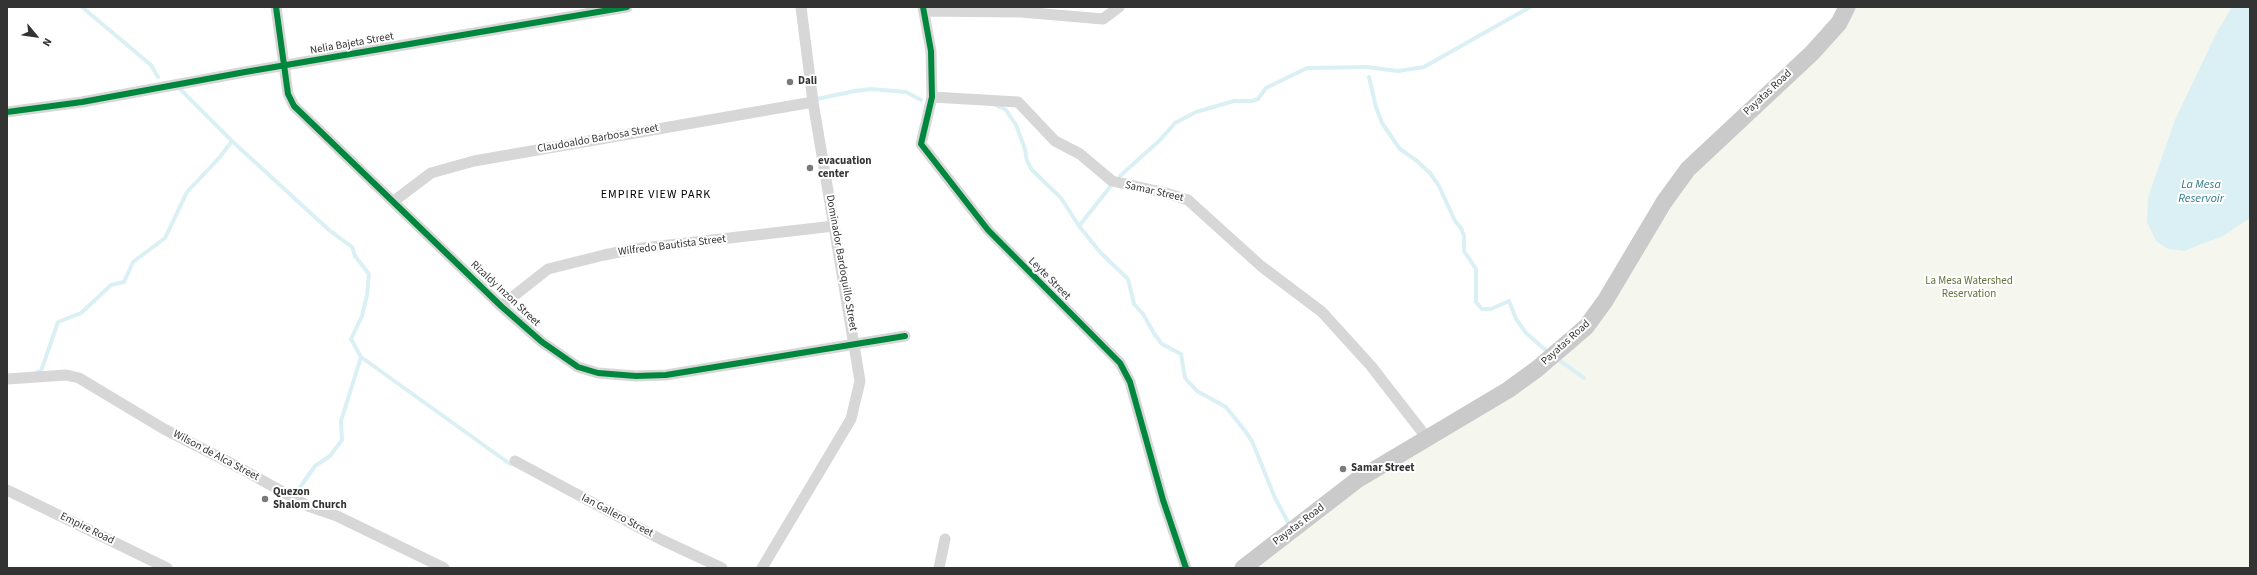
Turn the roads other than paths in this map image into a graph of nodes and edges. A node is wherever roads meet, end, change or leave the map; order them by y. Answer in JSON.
{"nodes":[{"id":1,"x":276,"y":7,"type":"edge"},
{"id":2,"x":626,"y":7,"type":"edge"},
{"id":3,"x":801,"y":7,"type":"edge"},
{"id":4,"x":1119,"y":7,"type":"edge"},
{"id":5,"x":1847,"y":7,"type":"edge"},
{"id":6,"x":924,"y":9,"type":"edge"},
{"id":7,"x":284,"y":66,"type":"junction"},
{"id":8,"x":932,"y":98,"type":"junction"},
{"id":9,"x":813,"y":102,"type":"junction"},
{"id":10,"x":7,"y":112,"type":"edge"},
{"id":11,"x":392,"y":201,"type":"junction"},
{"id":12,"x":834,"y":226,"type":"junction"},
{"id":13,"x":501,"y":306,"type":"junction"},
{"id":14,"x":905,"y":336,"type":"dead end"},
{"id":15,"x":855,"y":346,"type":"junction"},
{"id":16,"x":7,"y":379,"type":"edge"},
{"id":17,"x":1427,"y":438,"type":"junction"},
{"id":18,"x":515,"y":461,"type":"dead end"},
{"id":19,"x":7,"y":490,"type":"edge"},
{"id":20,"x":945,"y":539,"type":"dead end"},
{"id":21,"x":167,"y":568,"type":"edge"},
{"id":22,"x":444,"y":568,"type":"edge"},
{"id":23,"x":722,"y":568,"type":"edge"},
{"id":24,"x":762,"y":568,"type":"edge"},
{"id":25,"x":939,"y":568,"type":"edge"},
{"id":26,"x":1186,"y":568,"type":"edge"},
{"id":27,"x":1243,"y":568,"type":"edge"}],
"edges":[{"from":1,"to":7,"type":"street","name":"Rizaldy Inzon Street"},
{"from":2,"to":7,"type":"street","name":"Nelia Bajeta Street"},
{"from":3,"to":9,"type":"street","name":"Dominador Bardoquillo Street"},
{"from":4,"to":6,"type":"street"},
{"from":5,"to":17,"type":"main road","name":"Payatas Road"},
{"from":6,"to":8,"type":"street","name":"Leyte Street"},
{"from":7,"to":10,"type":"street","name":"Nelia Bajeta Street"},
{"from":7,"to":11,"type":"street","name":"Rizaldy Inzon Street"},
{"from":8,"to":17,"type":"street","name":"Samar Street"},
{"from":8,"to":26,"type":"street","name":"Leyte Street"},
{"from":9,"to":11,"type":"street","name":"Claudoaldo Barbosa Street"},
{"from":9,"to":12,"type":"street","name":"Dominador Bardoquillo Street"},
{"from":11,"to":13,"type":"street","name":"Rizaldy Inzon Street"},
{"from":12,"to":13,"type":"street","name":"Wilfredo Bautista Street"},
{"from":12,"to":15,"type":"street","name":"Dominador Bardoquillo Street"},
{"from":13,"to":15,"type":"street","name":"Rizaldy Inzon Street"},
{"from":14,"to":15,"type":"street","name":"Rizaldy Inzon Street"},
{"from":15,"to":24,"type":"street","name":"Dominador Bardoquillo Street"},
{"from":16,"to":22,"type":"street","name":"Wilson de Alca Street"},
{"from":17,"to":27,"type":"main road","name":"Payatas Road"},
{"from":18,"to":23,"type":"street","name":"Ian Gallero Street"},
{"from":19,"to":21,"type":"street","name":"Empire Road"},
{"from":20,"to":25,"type":"street"}]}
